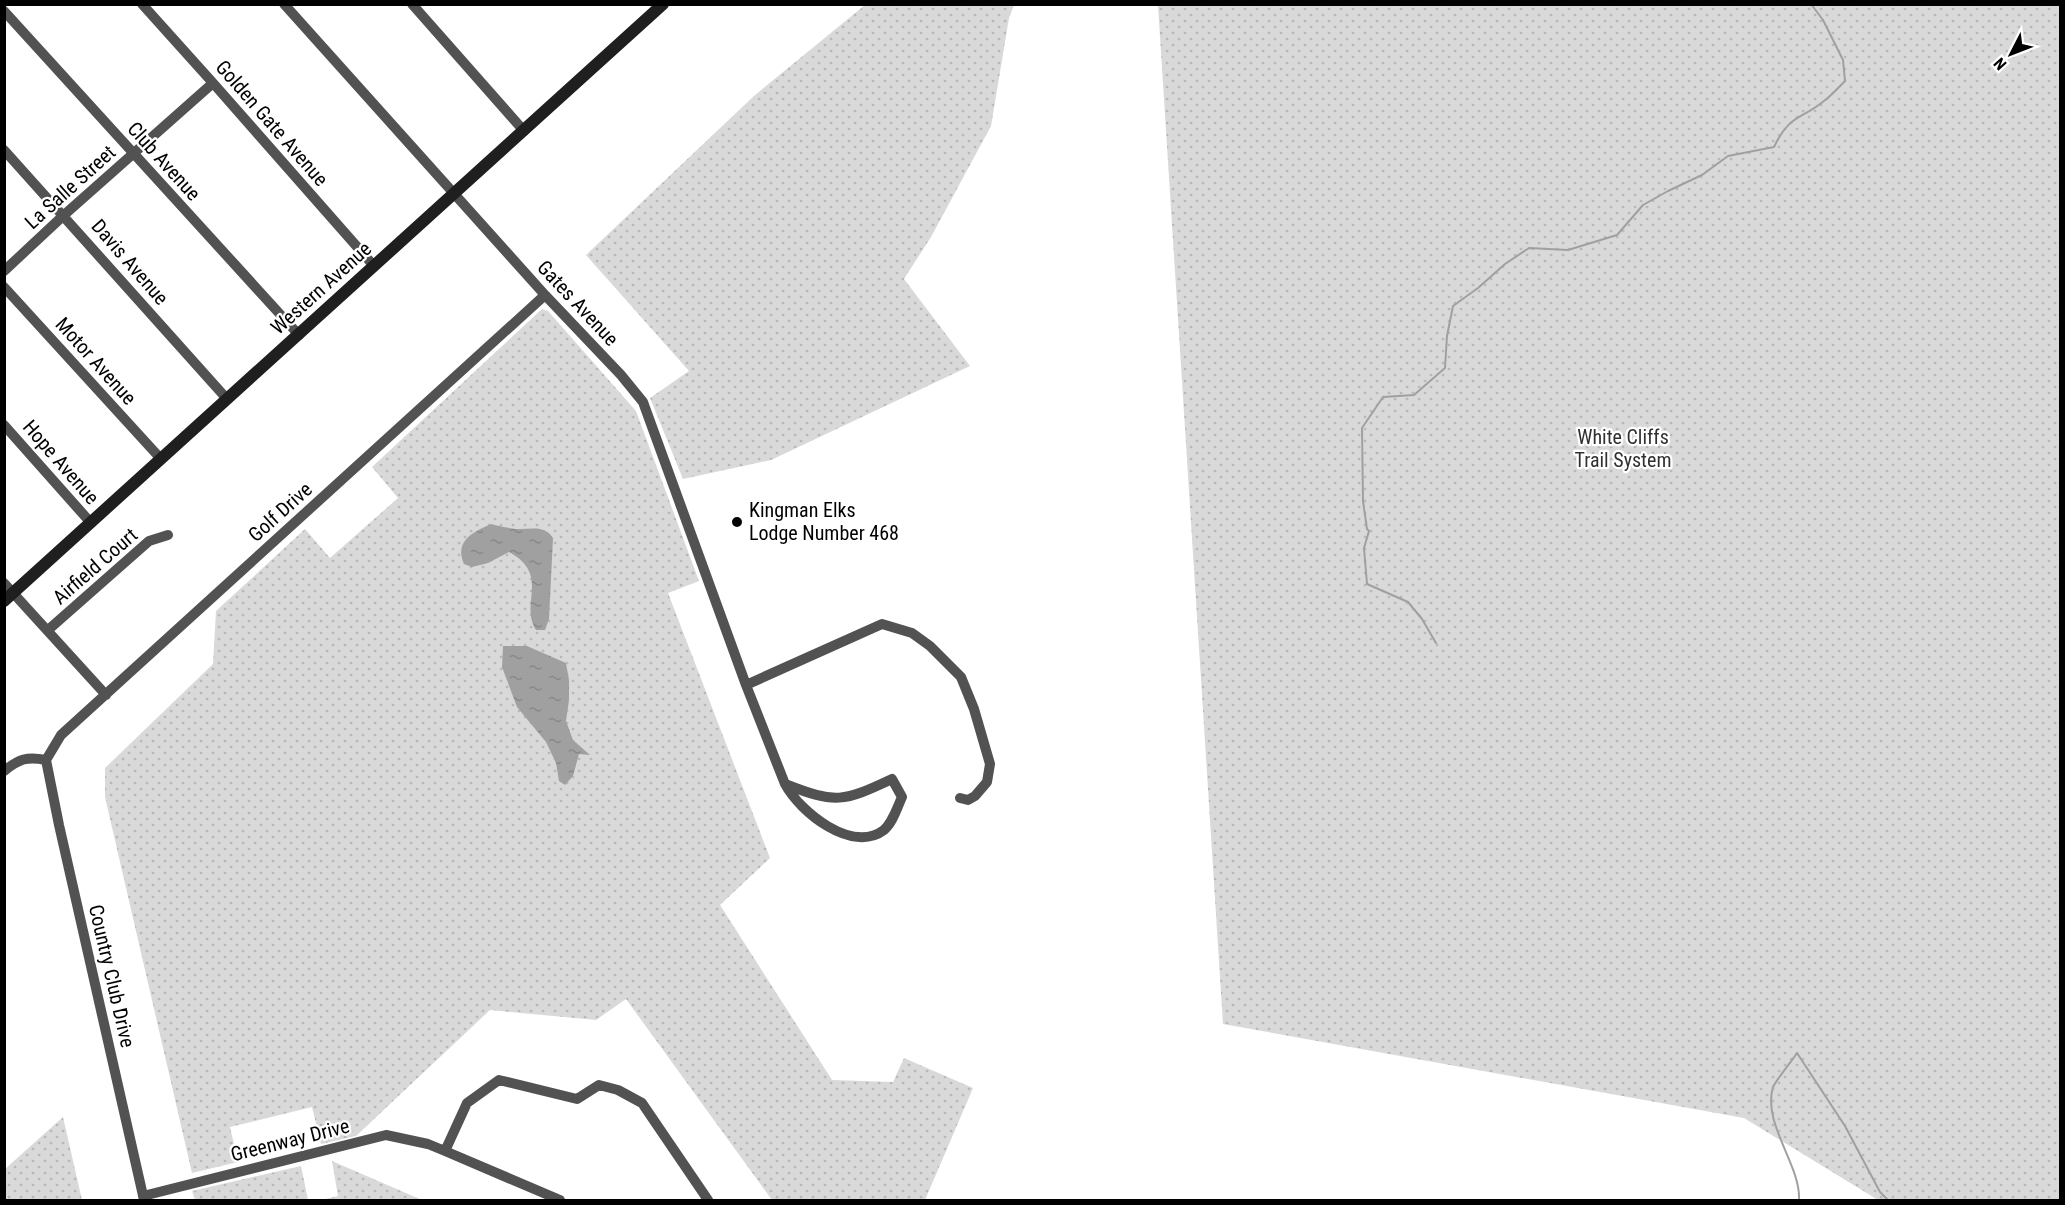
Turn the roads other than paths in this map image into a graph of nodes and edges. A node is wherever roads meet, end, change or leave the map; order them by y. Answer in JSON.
{"nodes":[{"id":1,"x":142,"y":4,"type":"edge"},
{"id":2,"x":284,"y":4,"type":"edge"},
{"id":3,"x":412,"y":4,"type":"edge"},
{"id":4,"x":663,"y":4,"type":"edge"},
{"id":5,"x":4,"y":11,"type":"edge"},
{"id":6,"x":213,"y":83,"type":"junction"},
{"id":7,"x":524,"y":131,"type":"junction"},
{"id":8,"x":4,"y":150,"type":"edge"},
{"id":9,"x":134,"y":155,"type":"junction"},
{"id":10,"x":453,"y":193,"type":"junction"},
{"id":11,"x":64,"y":215,"type":"junction"},
{"id":12,"x":374,"y":266,"type":"junction"},
{"id":13,"x":4,"y":271,"type":"edge"},
{"id":14,"x":4,"y":287,"type":"edge"},
{"id":15,"x":545,"y":295,"type":"junction"},
{"id":16,"x":299,"y":335,"type":"junction"},
{"id":17,"x":227,"y":399,"type":"junction"},
{"id":18,"x":4,"y":425,"type":"edge"},
{"id":19,"x":161,"y":459,"type":"junction"},
{"id":20,"x":91,"y":523,"type":"junction"},
{"id":21,"x":168,"y":534,"type":"dead end"},
{"id":22,"x":4,"y":583,"type":"edge"},
{"id":23,"x":9,"y":597,"type":"edge"},
{"id":24,"x":48,"y":630,"type":"junction"},
{"id":25,"x":746,"y":685,"type":"junction"},
{"id":26,"x":106,"y":695,"type":"junction"},
{"id":27,"x":46,"y":760,"type":"junction"},
{"id":28,"x":4,"y":771,"type":"edge"},
{"id":29,"x":785,"y":783,"type":"junction"},
{"id":30,"x":960,"y":798,"type":"dead end"},
{"id":31,"x":445,"y":1151,"type":"junction"},
{"id":32,"x":144,"y":1198,"type":"edge"},
{"id":33,"x":560,"y":1200,"type":"edge"},
{"id":34,"x":708,"y":1200,"type":"edge"}],
"edges":[{"from":1,"to":6,"type":"street","name":"Golden Gate Avenue"},
{"from":2,"to":10,"type":"street","name":"Gates Avenue"},
{"from":3,"to":7,"type":"street"},
{"from":4,"to":7,"type":"street","name":"Western Avenue"},
{"from":5,"to":9,"type":"street","name":"Club Avenue"},
{"from":6,"to":9,"type":"street","name":"La Salle Street"},
{"from":6,"to":12,"type":"street","name":"Golden Gate Avenue"},
{"from":7,"to":10,"type":"street","name":"Western Avenue"},
{"from":8,"to":11,"type":"street","name":"Davis Avenue"},
{"from":9,"to":11,"type":"street","name":"La Salle Street"},
{"from":9,"to":16,"type":"street","name":"Club Avenue"},
{"from":10,"to":12,"type":"street","name":"Western Avenue"},
{"from":10,"to":15,"type":"street","name":"Gates Avenue"},
{"from":11,"to":13,"type":"street","name":"La Salle Street"},
{"from":11,"to":17,"type":"street","name":"Davis Avenue"},
{"from":12,"to":16,"type":"street","name":"Western Avenue"},
{"from":14,"to":19,"type":"street","name":"Motor Avenue"},
{"from":15,"to":25,"type":"street","name":"Gates Avenue"},
{"from":15,"to":26,"type":"street","name":"Golf Drive"},
{"from":16,"to":17,"type":"street","name":"Western Avenue"},
{"from":17,"to":19,"type":"street","name":"Western Avenue"},
{"from":18,"to":20,"type":"street","name":"Hope Avenue"},
{"from":19,"to":20,"type":"street","name":"Western Avenue"},
{"from":20,"to":23,"type":"street","name":"Western Avenue"},
{"from":21,"to":24,"type":"street","name":"Airfield Court"},
{"from":22,"to":23,"type":"street"},
{"from":23,"to":24,"type":"street"},
{"from":24,"to":26,"type":"street"},
{"from":25,"to":29,"type":"street","name":"Gates Avenue"},
{"from":25,"to":30,"type":"street"},
{"from":26,"to":27,"type":"street","name":"Golf Drive"},
{"from":27,"to":28,"type":"street"},
{"from":27,"to":32,"type":"street","name":"Country Club Drive"},
{"from":29,"to":29,"type":"street","name":"Gates Avenue"},
{"from":31,"to":32,"type":"street","name":"Greenway Drive"},
{"from":31,"to":33,"type":"street","name":"Greenway Drive"},
{"from":31,"to":34,"type":"street"}]}
